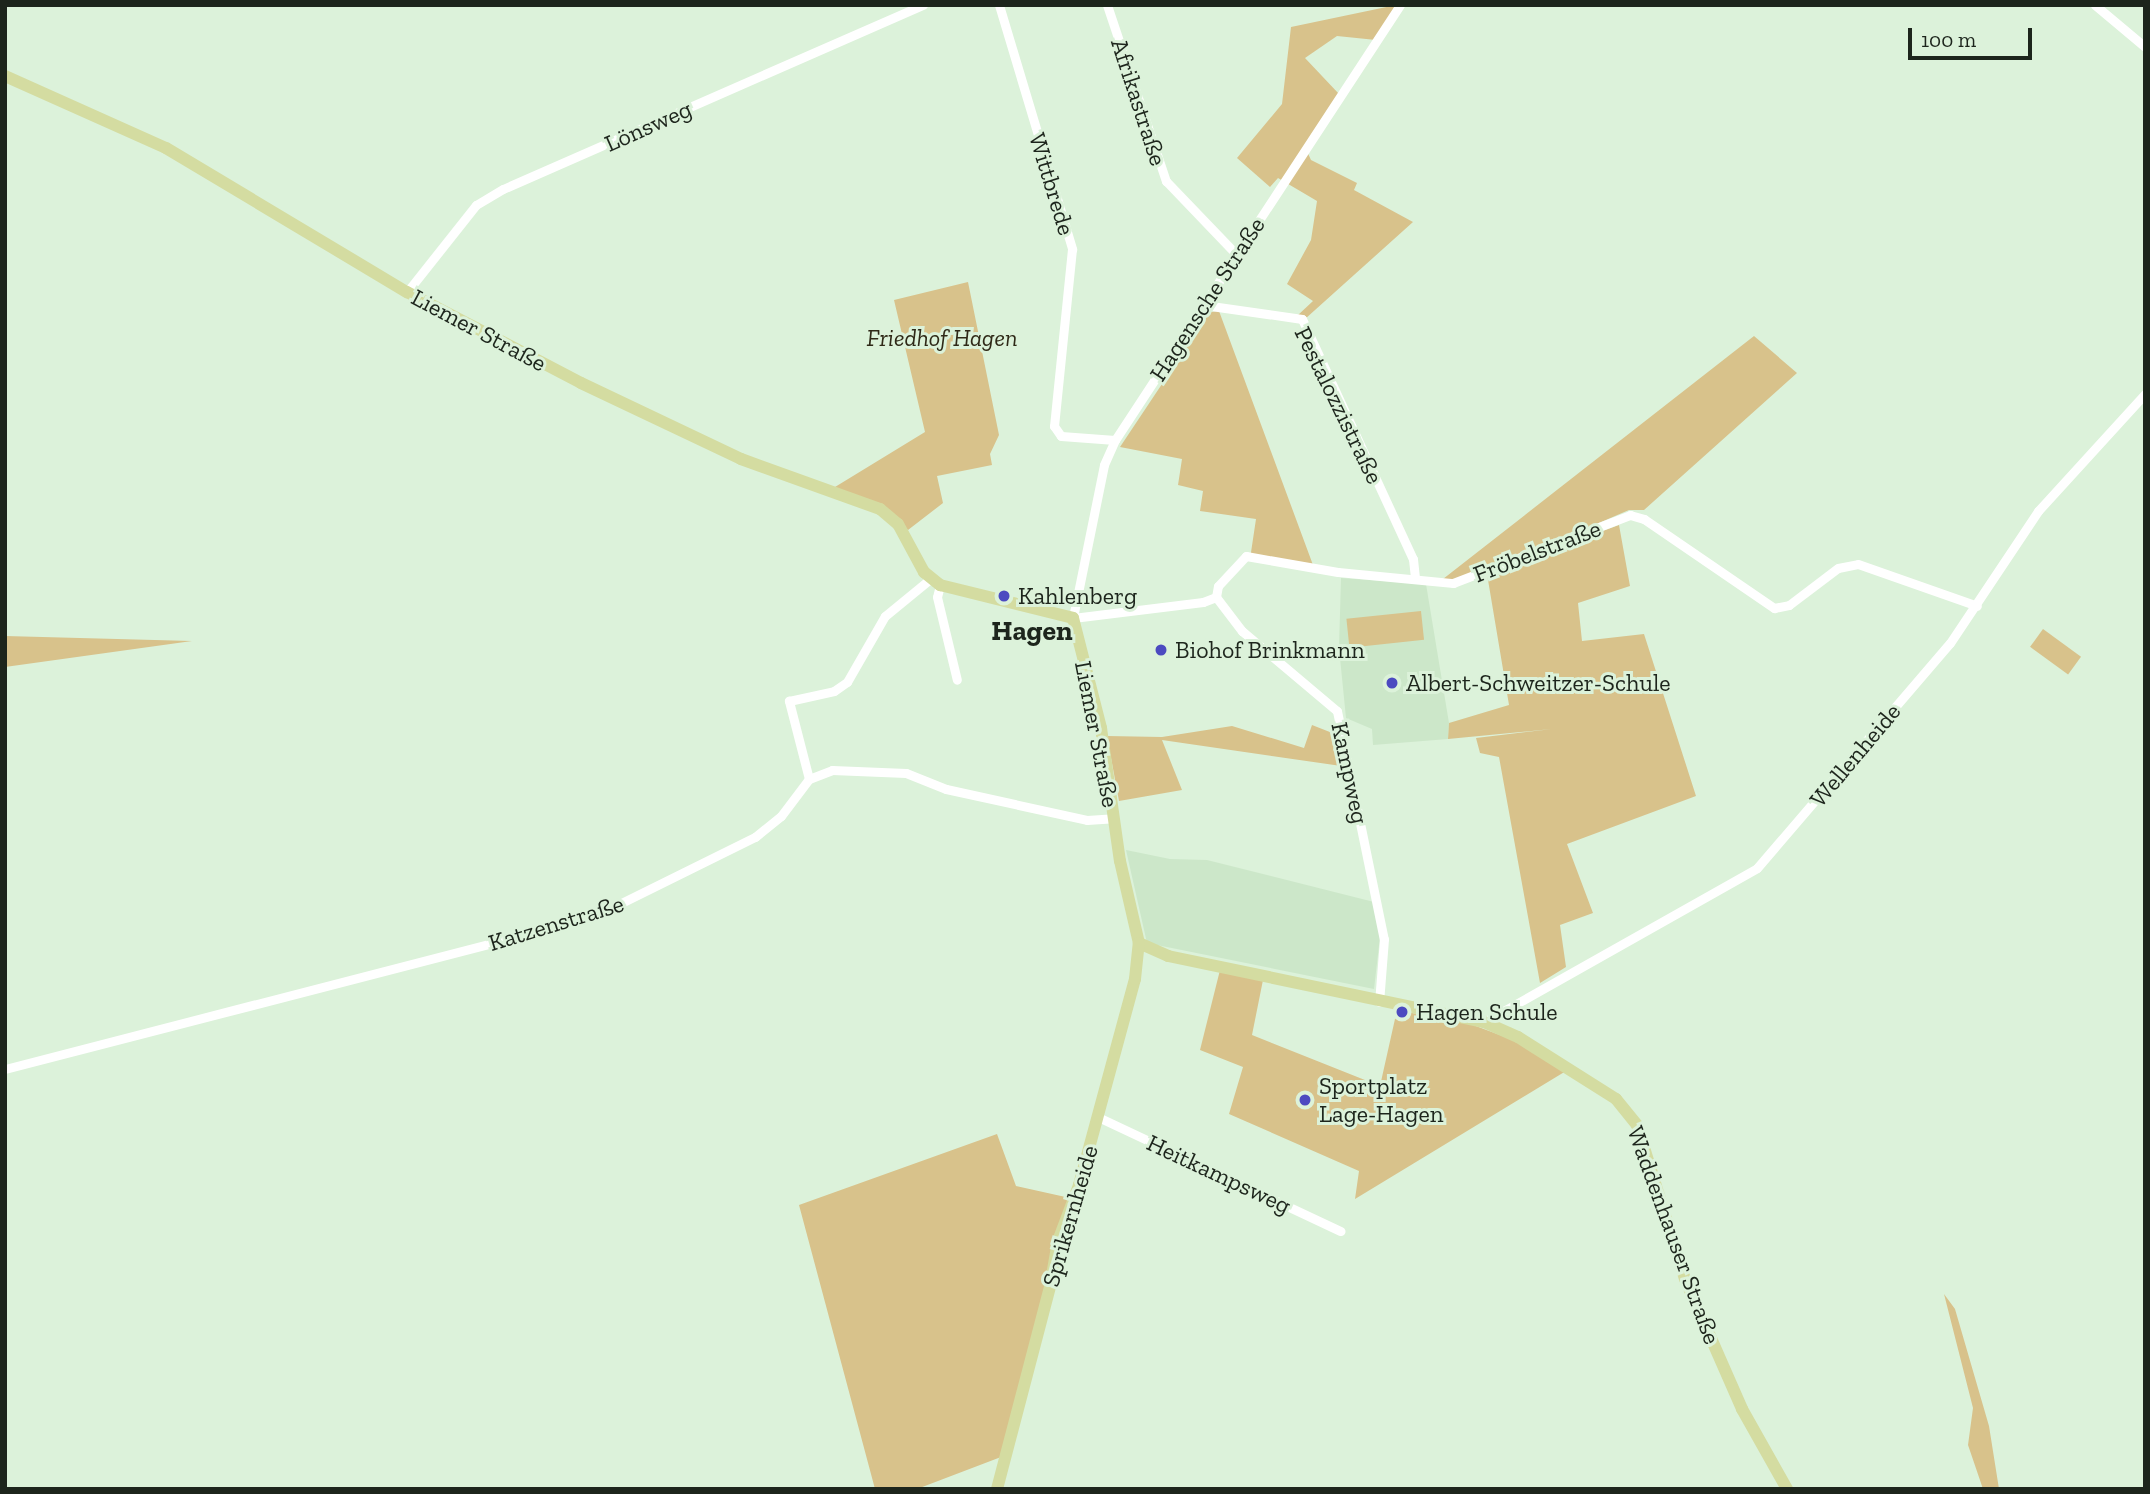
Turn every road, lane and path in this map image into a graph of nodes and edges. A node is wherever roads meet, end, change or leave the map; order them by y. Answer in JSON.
{"nodes":[{"id":1,"x":923,"y":5,"type":"edge"},
{"id":2,"x":999,"y":5,"type":"edge"},
{"id":3,"x":1107,"y":5,"type":"edge"},
{"id":4,"x":1400,"y":5,"type":"edge"},
{"id":5,"x":2095,"y":5,"type":"edge"},
{"id":6,"x":2145,"y":47,"type":"edge"},
{"id":7,"x":5,"y":76,"type":"edge"},
{"id":8,"x":1237,"y":255,"type":"junction"},
{"id":9,"x":407,"y":292,"type":"junction"},
{"id":10,"x":1204,"y":305,"type":"junction"},
{"id":11,"x":2145,"y":394,"type":"edge"},
{"id":12,"x":1115,"y":440,"type":"junction"},
{"id":13,"x":1415,"y":578,"type":"junction"},
{"id":14,"x":935,"y":582,"type":"junction"},
{"id":15,"x":1216,"y":597,"type":"junction"},
{"id":16,"x":1976,"y":606,"type":"junction"},
{"id":17,"x":1073,"y":618,"type":"junction"},
{"id":18,"x":957,"y":680,"type":"dead end"},
{"id":19,"x":809,"y":779,"type":"junction"},
{"id":20,"x":1113,"y":818,"type":"junction"},
{"id":21,"x":1139,"y":943,"type":"junction"},
{"id":22,"x":1379,"y":1002,"type":"junction"},
{"id":23,"x":1484,"y":1022,"type":"junction"},
{"id":24,"x":5,"y":1069,"type":"edge"},
{"id":25,"x":1098,"y":1117,"type":"junction"},
{"id":26,"x":1340,"y":1231,"type":"dead end"},
{"id":27,"x":996,"y":1489,"type":"edge"},
{"id":28,"x":1787,"y":1489,"type":"edge"}],
"edges":[{"from":1,"to":9,"type":"street","name":"Lönsweg"},
{"from":2,"to":12,"type":"street","name":"Wittbrede"},
{"from":3,"to":8,"type":"street","name":"Afrikastraße"},
{"from":4,"to":8,"type":"street","name":"Hagensche Straße"},
{"from":5,"to":6,"type":"street"},
{"from":7,"to":9,"type":"main road","name":"Liemer Straße"},
{"from":8,"to":10,"type":"street","name":"Hagensche Straße"},
{"from":9,"to":14,"type":"main road","name":"Liemer Straße"},
{"from":10,"to":12,"type":"street","name":"Hagensche Straße"},
{"from":10,"to":13,"type":"street","name":"Pestalozzistraße"},
{"from":11,"to":16,"type":"street","name":"Wellenheide"},
{"from":12,"to":17,"type":"street","name":"Hagensche Straße"},
{"from":13,"to":15,"type":"street","name":"Fröbelstraße"},
{"from":13,"to":16,"type":"street","name":"Fröbelstraße"},
{"from":14,"to":17,"type":"main road"},
{"from":14,"to":18,"type":"street","name":"Liemer Straße"},
{"from":14,"to":19,"type":"street"},
{"from":15,"to":17,"type":"street"},
{"from":15,"to":22,"type":"street","name":"Kampweg"},
{"from":16,"to":23,"type":"street","name":"Wellenheide"},
{"from":17,"to":20,"type":"main road","name":"Liemer Straße"},
{"from":19,"to":20,"type":"street"},
{"from":19,"to":24,"type":"street","name":"Katzenstraße"},
{"from":20,"to":21,"type":"main road","name":"Liemer Straße"},
{"from":21,"to":22,"type":"main road","name":"Waddenhauser Straße"},
{"from":21,"to":25,"type":"main road","name":"Sprikernheide"},
{"from":22,"to":23,"type":"main road","name":"Waddenhauser Straße"},
{"from":23,"to":28,"type":"main road","name":"Waddenhauser Straße"},
{"from":25,"to":26,"type":"street","name":"Heitkampsweg"},
{"from":25,"to":27,"type":"main road","name":"Sprikernheide"}]}
